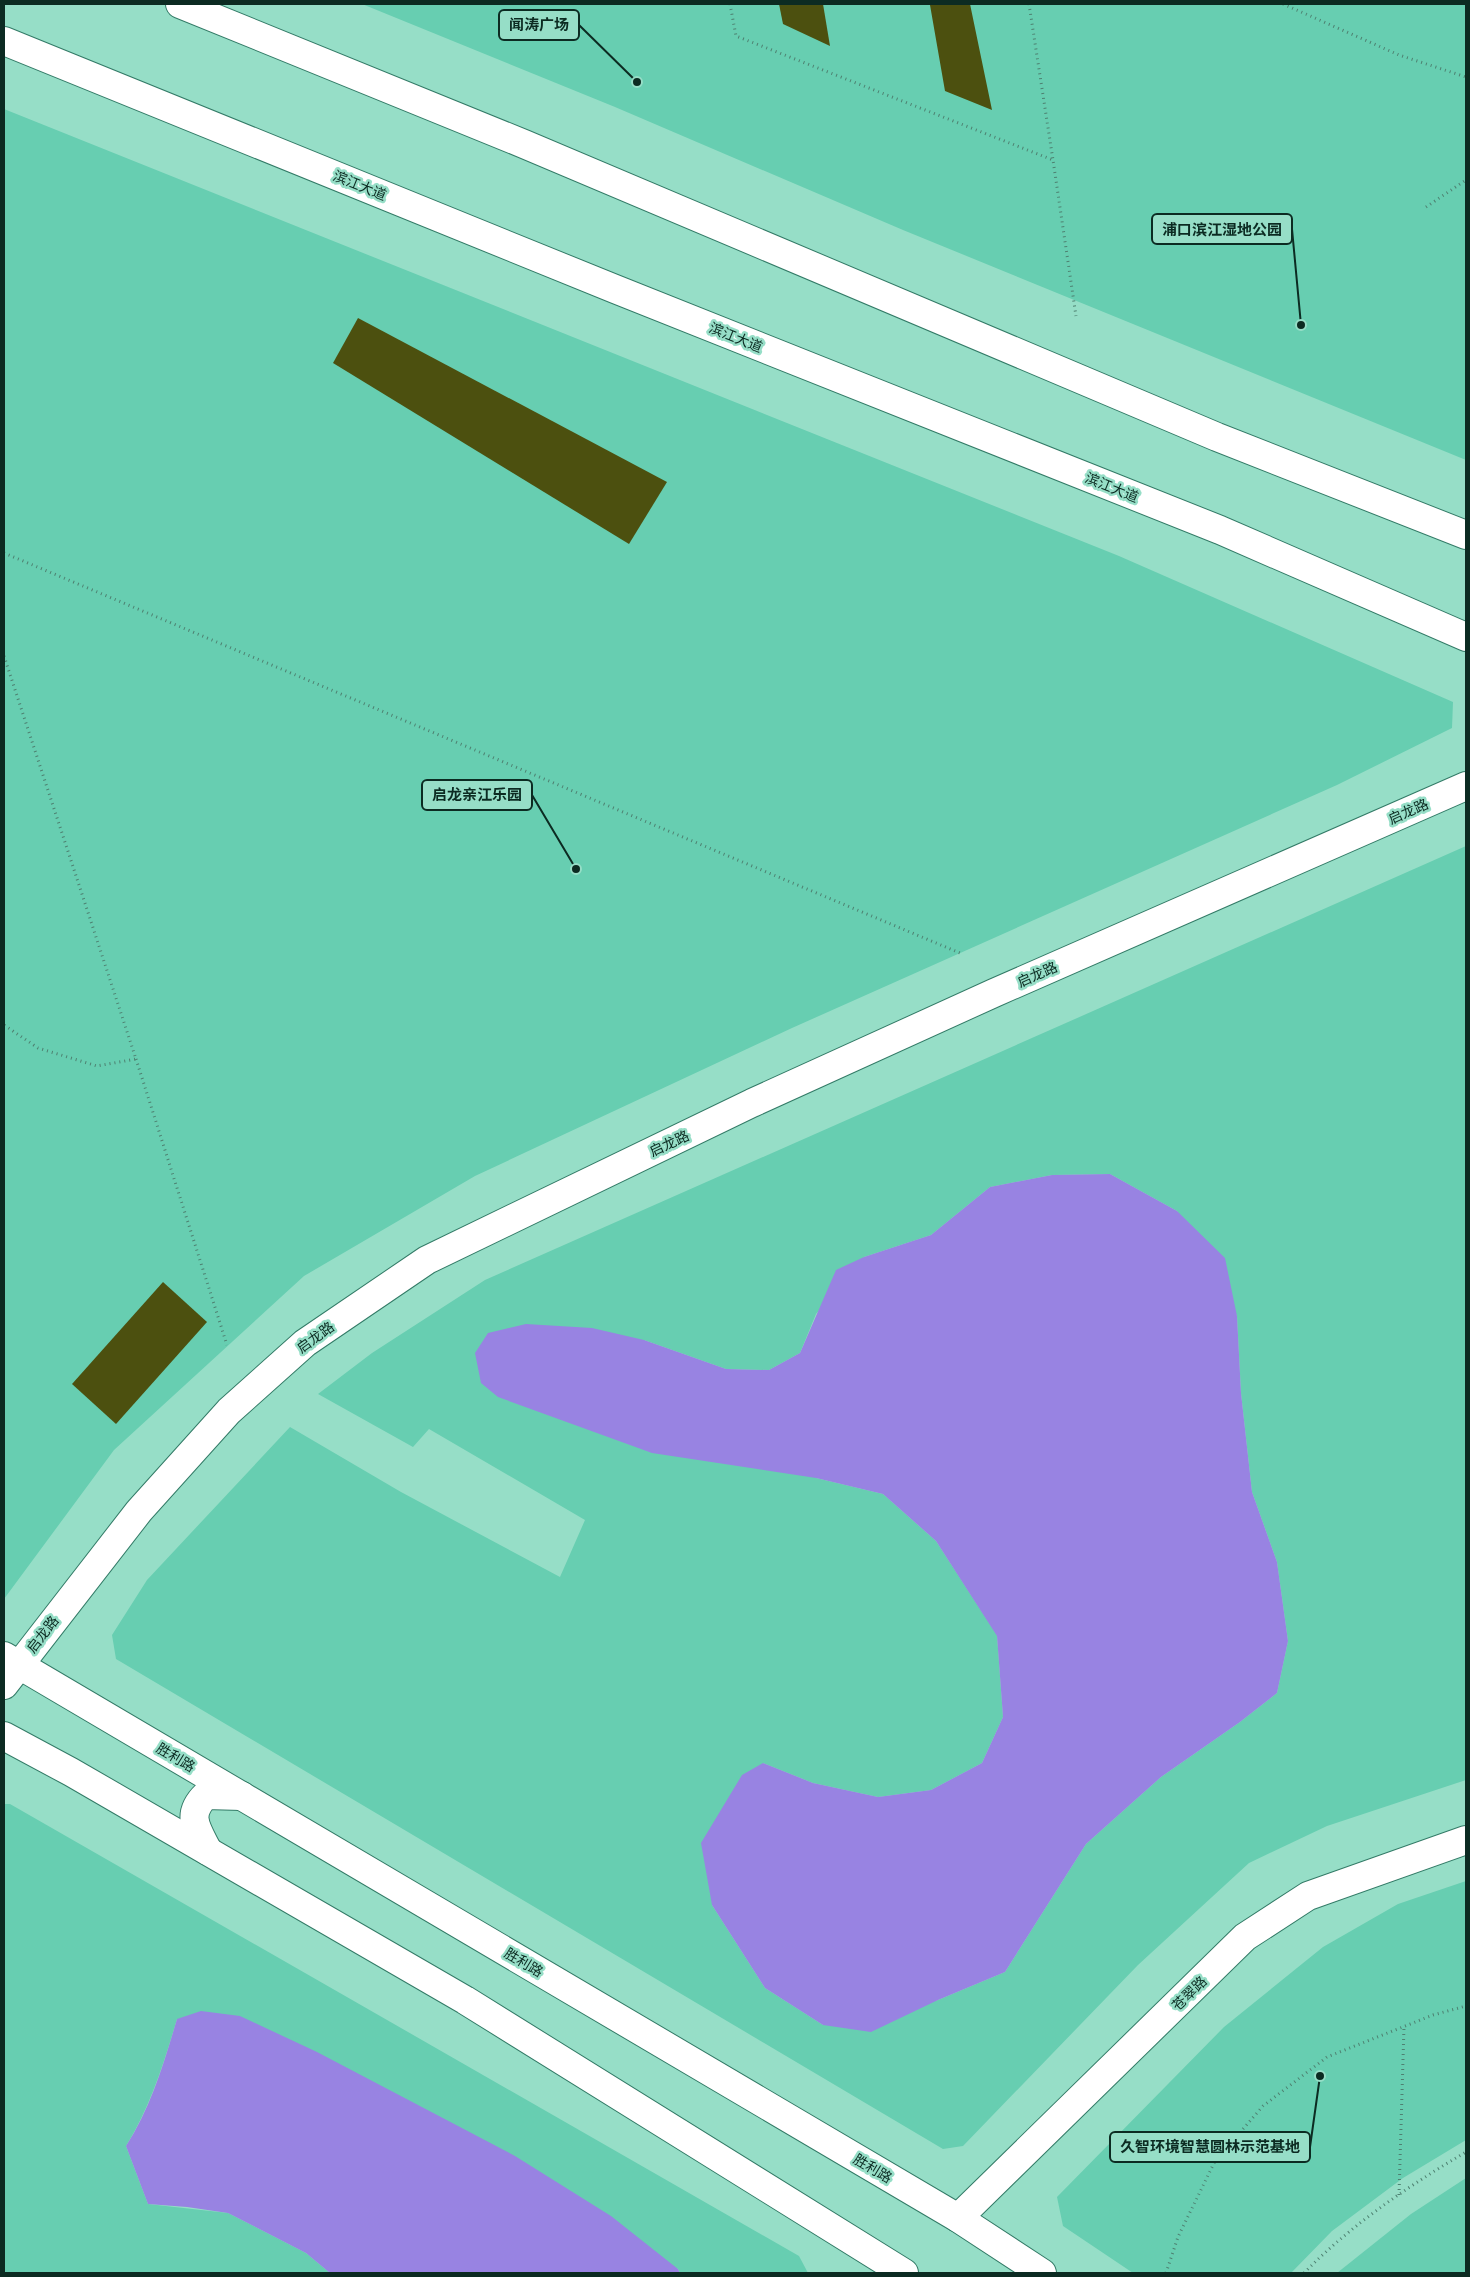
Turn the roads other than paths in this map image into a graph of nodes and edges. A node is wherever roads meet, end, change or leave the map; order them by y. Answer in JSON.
{"nodes":[{"id":1,"x":180,"y":4,"type":"edge"},
{"id":2,"x":4,"y":41,"type":"edge"},
{"id":3,"x":1466,"y":535,"type":"edge"},
{"id":4,"x":1466,"y":637,"type":"edge"},
{"id":5,"x":1466,"y":786,"type":"edge"},
{"id":6,"x":9,"y":1668,"type":"edge"},
{"id":7,"x":4,"y":1736,"type":"edge"},
{"id":8,"x":243,"y":1796,"type":"junction"},
{"id":9,"x":1466,"y":1840,"type":"edge"},
{"id":10,"x":208,"y":1852,"type":"junction"},
{"id":11,"x":958,"y":2218,"type":"junction"},
{"id":12,"x":902,"y":2273,"type":"edge"},
{"id":13,"x":1042,"y":2273,"type":"edge"}],
"edges":[{"from":1,"to":3,"type":"street"},
{"from":2,"to":4,"type":"street","name":"滨江大道"},
{"from":5,"to":6,"type":"street","name":"启龙路"},
{"from":6,"to":8,"type":"street","name":"胜利路"},
{"from":7,"to":10,"type":"street"},
{"from":8,"to":10,"type":"street"},
{"from":8,"to":11,"type":"street","name":"胜利路"},
{"from":9,"to":11,"type":"street","name":"苍翠路"},
{"from":10,"to":12,"type":"street"},
{"from":11,"to":13,"type":"street","name":"胜利路"}]}
